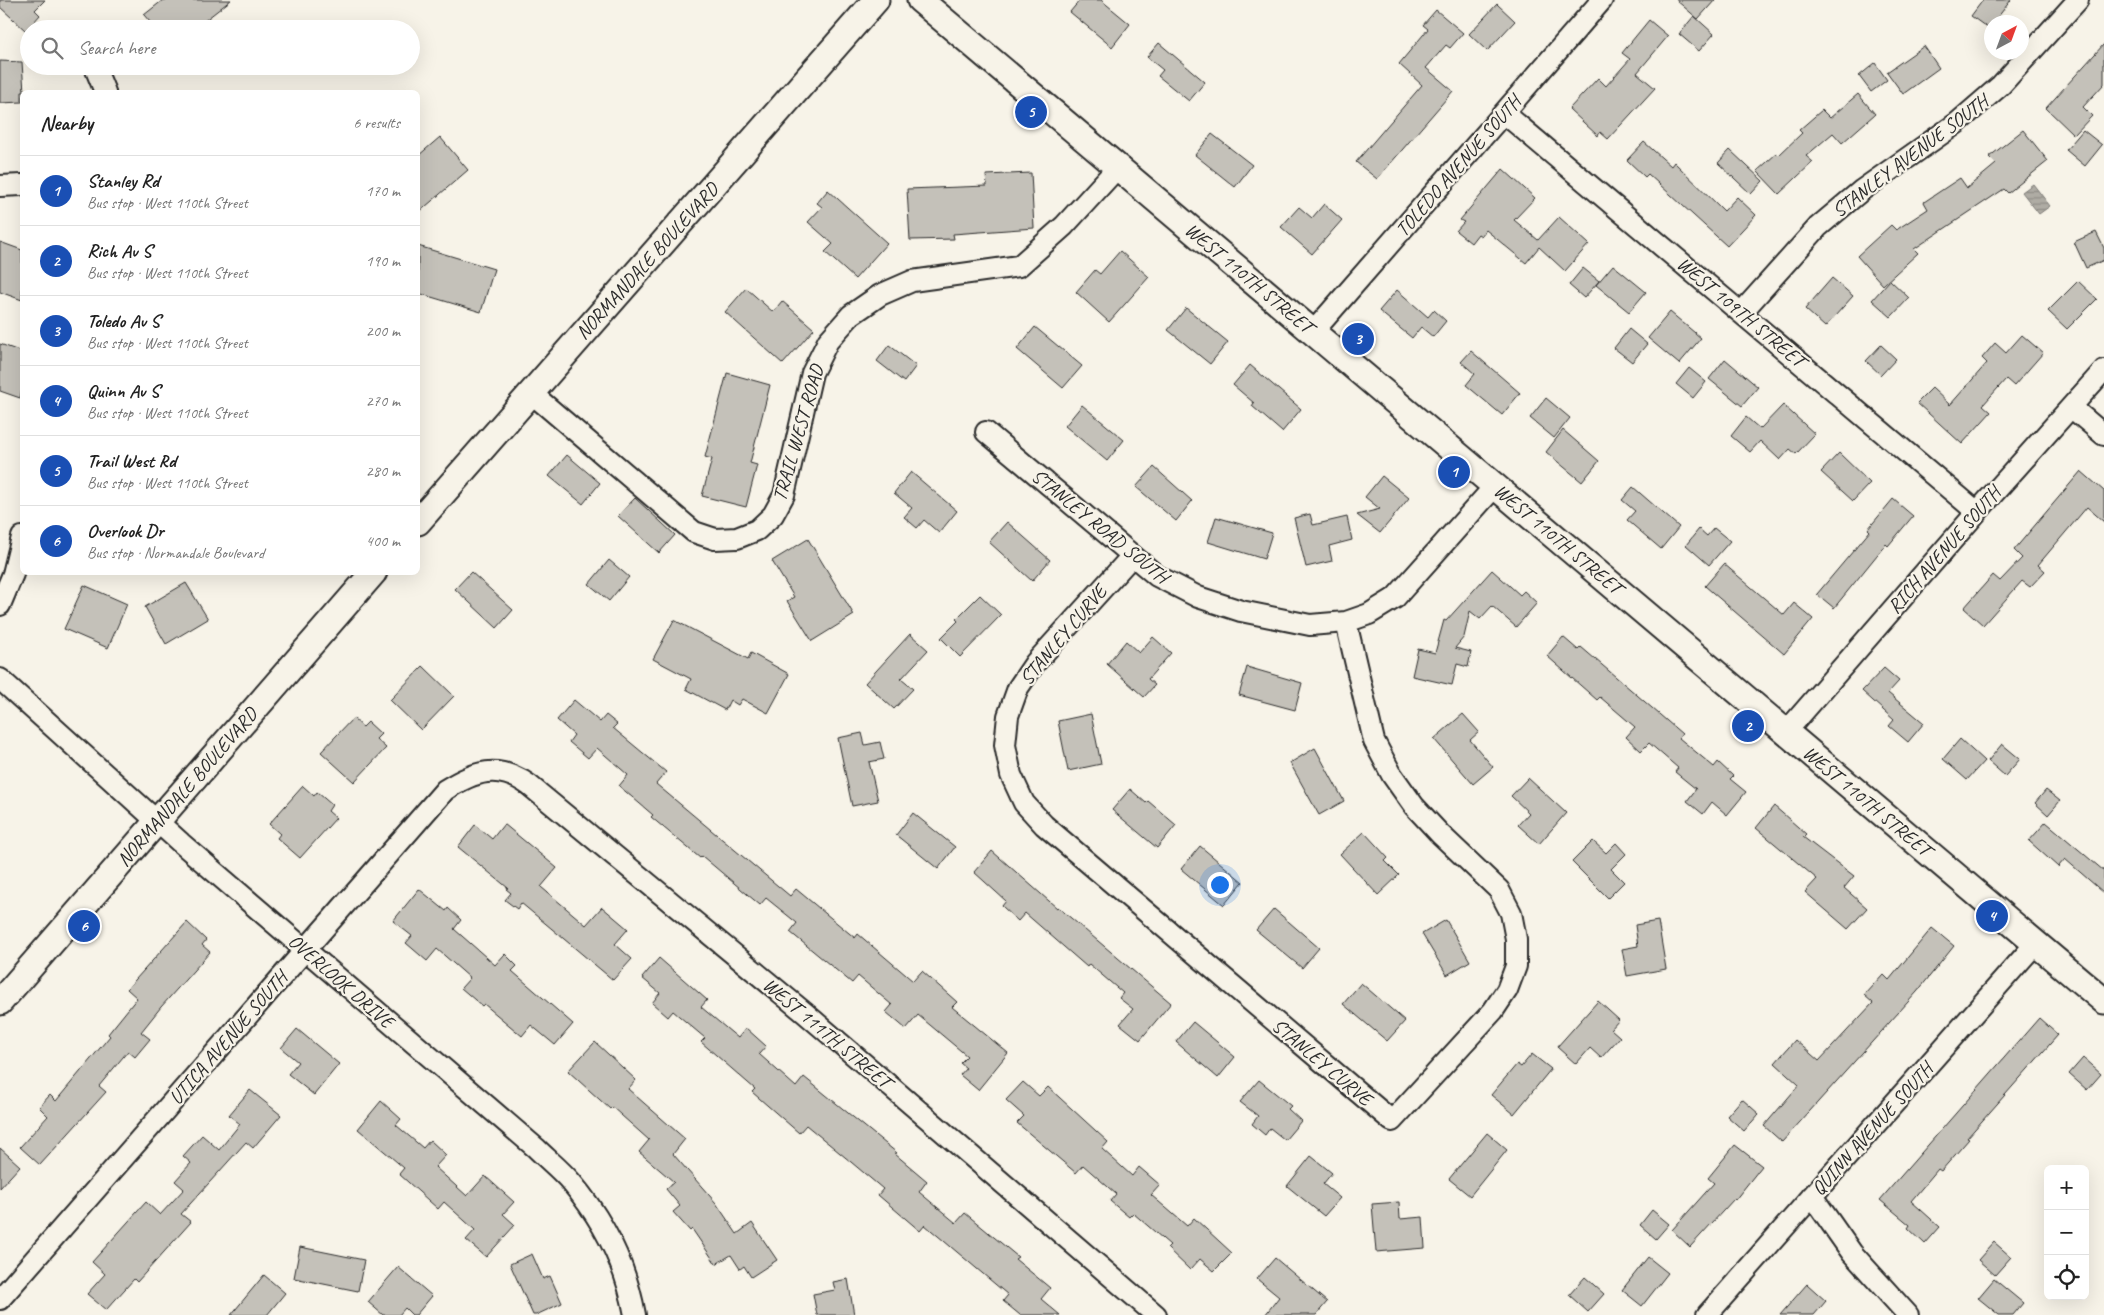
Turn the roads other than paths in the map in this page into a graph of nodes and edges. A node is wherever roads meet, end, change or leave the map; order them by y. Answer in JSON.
{"nodes":[{"id":1,"x":876,"y":0,"type":"edge"},
{"id":2,"x":920,"y":0,"type":"edge"},
{"id":3,"x":1602,"y":0,"type":"edge"},
{"id":4,"x":2078,"y":0,"type":"edge"},
{"id":5,"x":98,"y":75,"type":"edge"},
{"id":6,"x":105,"y":90,"type":"edge"},
{"id":7,"x":1504,"y":113,"type":"junction"},
{"id":8,"x":1118,"y":167,"type":"junction"},
{"id":9,"x":20,"y":185,"type":"edge"},
{"id":10,"x":0,"y":186,"type":"edge"},
{"id":11,"x":1741,"y":313,"type":"junction"},
{"id":12,"x":1313,"y":332,"type":"junction"},
{"id":13,"x":2104,"y":370,"type":"edge"},
{"id":14,"x":530,"y":392,"type":"junction"},
{"id":15,"x":2071,"y":407,"type":"junction"},
{"id":16,"x":986,"y":432,"type":"dead end"},
{"id":17,"x":2104,"y":435,"type":"edge"},
{"id":18,"x":1495,"y":486,"type":"junction"},
{"id":19,"x":1977,"y":512,"type":"junction"},
{"id":20,"x":420,"y":520,"type":"edge"},
{"id":21,"x":20,"y":544,"type":"edge"},
{"id":22,"x":1132,"y":556,"type":"junction"},
{"id":23,"x":371,"y":575,"type":"edge"},
{"id":24,"x":0,"y":605,"type":"edge"},
{"id":25,"x":1346,"y":622,"type":"junction"},
{"id":26,"x":0,"y":679,"type":"edge"},
{"id":27,"x":1786,"y":732,"type":"junction"},
{"id":28,"x":486,"y":771,"type":"joint"},
{"id":29,"x":158,"y":822,"type":"junction"},
{"id":30,"x":2036,"y":944,"type":"junction"},
{"id":31,"x":305,"y":950,"type":"junction"},
{"id":32,"x":2103,"y":998,"type":"edge"},
{"id":33,"x":0,"y":1002,"type":"edge"},
{"id":34,"x":1812,"y":1196,"type":"junction"},
{"id":35,"x":0,"y":1299,"type":"edge"},
{"id":36,"x":636,"y":1315,"type":"edge"},
{"id":37,"x":1156,"y":1315,"type":"edge"},
{"id":38,"x":1707,"y":1315,"type":"edge"},
{"id":39,"x":1908,"y":1315,"type":"edge"}],
"edges":[{"from":1,"to":14,"type":"street","name":"NORMANDALE BOULEVARD"},
{"from":2,"to":8,"type":"street","name":"WEST 110TH STREET"},
{"from":3,"to":7,"type":"street","name":"TOLEDO AVENUE SOUTH"},
{"from":4,"to":11,"type":"street","name":"STANLEY AVENUE SOUTH"},
{"from":5,"to":6,"type":"street"},
{"from":7,"to":11,"type":"street","name":"WEST 109TH STREET"},
{"from":7,"to":12,"type":"street","name":"TOLEDO AVENUE SOUTH"},
{"from":8,"to":12,"type":"street","name":"WEST 110TH STREET"},
{"from":8,"to":14,"type":"street","name":"TRAIL WEST ROAD"},
{"from":9,"to":10,"type":"street"},
{"from":11,"to":19,"type":"street","name":"WEST 109TH STREET"},
{"from":12,"to":18,"type":"street","name":"WEST 110TH STREET"},
{"from":13,"to":15,"type":"street","name":"RICH AVENUE SOUTH"},
{"from":14,"to":20,"type":"street","name":"NORMANDALE BOULEVARD"},
{"from":15,"to":17,"type":"street"},
{"from":15,"to":19,"type":"street","name":"RICH AVENUE SOUTH"},
{"from":16,"to":22,"type":"street","name":"STANLEY ROAD SOUTH"},
{"from":18,"to":25,"type":"street","name":"STANLEY ROAD SOUTH"},
{"from":18,"to":27,"type":"street","name":"WEST 110TH STREET"},
{"from":19,"to":27,"type":"street","name":"RICH AVENUE SOUTH"},
{"from":21,"to":24,"type":"street"},
{"from":22,"to":25,"type":"street","name":"STANLEY ROAD SOUTH"},
{"from":22,"to":25,"type":"street","name":"STANLEY CURVE"},
{"from":23,"to":29,"type":"street","name":"NORMANDALE BOULEVARD"},
{"from":26,"to":29,"type":"street","name":"OVERLOOK DRIVE"},
{"from":27,"to":30,"type":"street","name":"WEST 110TH STREET"},
{"from":28,"to":31,"type":"street","name":"UTICA AVENUE SOUTH"},
{"from":28,"to":37,"type":"street","name":"WEST 111TH STREET"},
{"from":29,"to":31,"type":"street","name":"OVERLOOK DRIVE"},
{"from":29,"to":33,"type":"street","name":"NORMANDALE BOULEVARD"},
{"from":30,"to":32,"type":"street","name":"WEST 110TH STREET"},
{"from":30,"to":34,"type":"street","name":"QUINN AVENUE SOUTH"},
{"from":31,"to":35,"type":"street","name":"UTICA AVENUE SOUTH"},
{"from":31,"to":36,"type":"street","name":"OVERLOOK DRIVE"},
{"from":34,"to":38,"type":"street","name":"QUINN AVENUE SOUTH"},
{"from":34,"to":39,"type":"street"}]}
